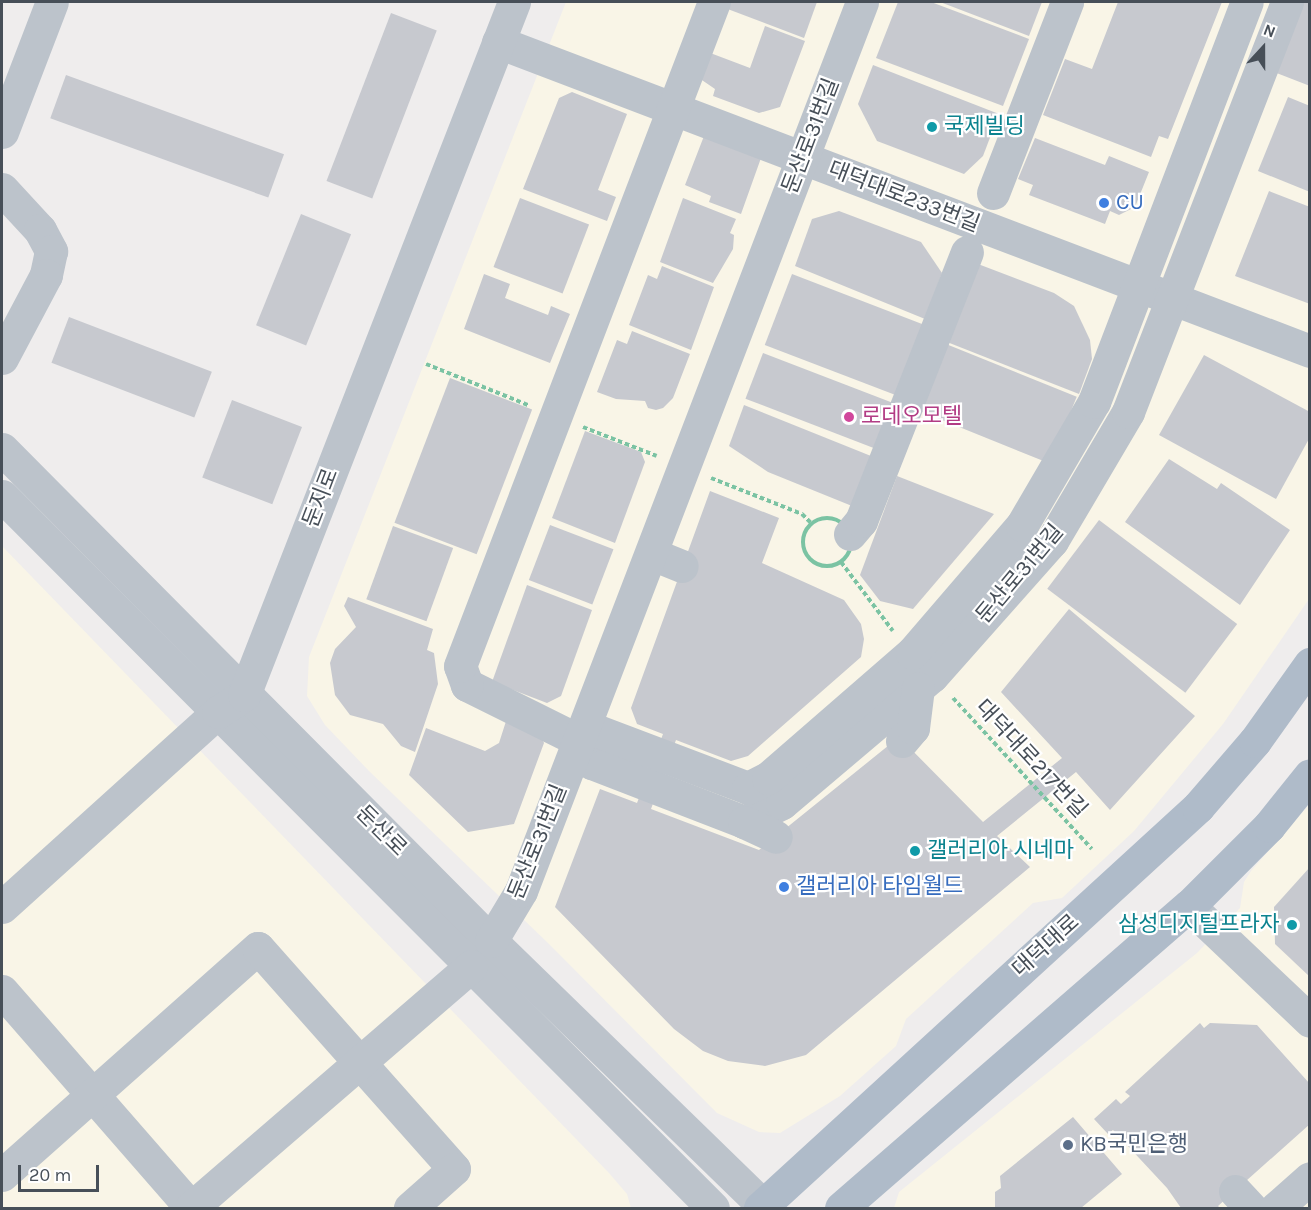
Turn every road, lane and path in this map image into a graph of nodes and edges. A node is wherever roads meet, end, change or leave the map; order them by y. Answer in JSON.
{"nodes":[{"id":1,"x":52,"y":2,"type":"edge"},
{"id":2,"x":514,"y":2,"type":"edge"},
{"id":3,"x":714,"y":2,"type":"edge"},
{"id":4,"x":862,"y":2,"type":"edge"},
{"id":5,"x":1067,"y":2,"type":"edge"},
{"id":6,"x":1247,"y":2,"type":"edge"},
{"id":7,"x":1287,"y":2,"type":"edge"},
{"id":8,"x":498,"y":42,"type":"junction"},
{"id":9,"x":673,"y":109,"type":"junction"},
{"id":10,"x":2,"y":132,"type":"edge"},
{"id":11,"x":803,"y":158,"type":"junction"},
{"id":12,"x":2,"y":189,"type":"edge"},
{"id":13,"x":993,"y":193,"type":"dead end"},
{"id":14,"x":967,"y":252,"type":"dead end"},
{"id":15,"x":1141,"y":286,"type":"junction"},
{"id":16,"x":1173,"y":298,"type":"junction"},
{"id":17,"x":1310,"y":351,"type":"edge"},
{"id":18,"x":2,"y":358,"type":"edge"},
{"id":19,"x":2,"y":449,"type":"edge"},
{"id":20,"x":704,"y":475,"type":"dead end"},
{"id":21,"x":2,"y":496,"type":"edge"},
{"id":22,"x":811,"y":523,"type":"dead end"},
{"id":23,"x":846,"y":548,"type":"joint"},
{"id":24,"x":652,"y":554,"type":"junction"},
{"id":25,"x":682,"y":566,"type":"dead end"},
{"id":26,"x":900,"y":640,"type":"dead end"},
{"id":27,"x":1310,"y":664,"type":"edge"},
{"id":28,"x":932,"y":690,"type":"junction"},
{"id":29,"x":231,"y":703,"type":"junction"},
{"id":30,"x":578,"y":740,"type":"junction"},
{"id":31,"x":902,"y":741,"type":"dead end"},
{"id":32,"x":1310,"y":775,"type":"edge"},
{"id":33,"x":744,"y":822,"type":"junction"},
{"id":34,"x":776,"y":837,"type":"dead end"},
{"id":35,"x":1092,"y":849,"type":"dead end"},
{"id":36,"x":1189,"y":906,"type":"junction"},
{"id":37,"x":2,"y":907,"type":"edge"},
{"id":38,"x":481,"y":953,"type":"junction"},
{"id":39,"x":2,"y":991,"type":"edge"},
{"id":40,"x":1310,"y":1021,"type":"edge"},
{"id":41,"x":357,"y":1064,"type":"junction"},
{"id":42,"x":92,"y":1095,"type":"junction"},
{"id":43,"x":2,"y":1175,"type":"edge"},
{"id":44,"x":191,"y":1208,"type":"edge"},
{"id":45,"x":763,"y":1208,"type":"edge"},
{"id":46,"x":410,"y":1209,"type":"edge"},
{"id":47,"x":713,"y":1209,"type":"edge"},
{"id":48,"x":841,"y":1209,"type":"edge"}],
"edges":[{"from":1,"to":10,"type":"street"},
{"from":2,"to":8,"type":"street","name":"둔지로"},
{"from":3,"to":9,"type":"street"},
{"from":4,"to":11,"type":"street","name":"둔산로31번길"},
{"from":5,"to":13,"type":"street"},
{"from":6,"to":15,"type":"street","name":"둔산로31번길"},
{"from":7,"to":16,"type":"street","name":"둔산로31번길"},
{"from":8,"to":9,"type":"street","name":"대덕대로233번길"},
{"from":8,"to":29,"type":"street","name":"둔지로"},
{"from":9,"to":11,"type":"street","name":"대덕대로233번길"},
{"from":9,"to":30,"type":"street"},
{"from":11,"to":15,"type":"street","name":"대덕대로233번길"},
{"from":11,"to":24,"type":"street","name":"둔산로31번길"},
{"from":12,"to":18,"type":"street"},
{"from":14,"to":23,"type":"street"},
{"from":15,"to":16,"type":"street","name":"대덕대로233번길"},
{"from":15,"to":30,"type":"street","name":"둔산로31번길"},
{"from":16,"to":17,"type":"street","name":"대덕대로233번길"},
{"from":16,"to":28,"type":"street","name":"둔산로31번길"},
{"from":19,"to":29,"type":"street","name":"둔산로"},
{"from":20,"to":22,"type":"path"},
{"from":21,"to":29,"type":"street","name":"둔산로"},
{"from":23,"to":26,"type":"path"},
{"from":24,"to":25,"type":"street"},
{"from":24,"to":30,"type":"street","name":"둔산로31번길"},
{"from":27,"to":45,"type":"main road","name":"대덕대로"},
{"from":28,"to":31,"type":"street"},
{"from":28,"to":33,"type":"street","name":"둔산로31번길"},
{"from":28,"to":35,"type":"path","name":"대덕대로217번길"},
{"from":29,"to":37,"type":"street","name":"둔지로"},
{"from":29,"to":38,"type":"street","name":"둔산로"},
{"from":30,"to":33,"type":"street","name":"둔산로31번길"},
{"from":30,"to":38,"type":"street","name":"둔산로31번길"},
{"from":32,"to":36,"type":"main road"},
{"from":33,"to":34,"type":"street"},
{"from":36,"to":40,"type":"street"},
{"from":36,"to":48,"type":"main road"},
{"from":38,"to":41,"type":"street"},
{"from":38,"to":45,"type":"street","name":"둔산로"},
{"from":38,"to":47,"type":"street","name":"둔산로"},
{"from":39,"to":42,"type":"street"},
{"from":41,"to":42,"type":"street"},
{"from":41,"to":44,"type":"street"},
{"from":41,"to":46,"type":"street"},
{"from":42,"to":43,"type":"street"},
{"from":42,"to":44,"type":"street"}]}
